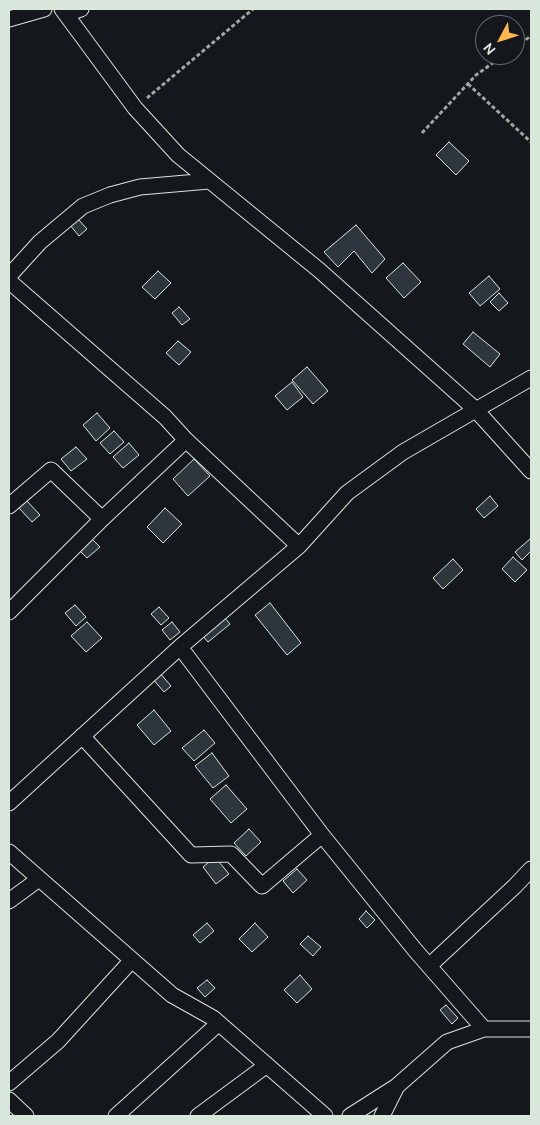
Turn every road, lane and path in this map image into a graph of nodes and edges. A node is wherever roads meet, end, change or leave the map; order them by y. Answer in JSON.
{"nodes":[{"id":1,"x":44,"y":9,"type":"edge"},
{"id":2,"x":81,"y":9,"type":"edge"},
{"id":3,"x":253,"y":9,"type":"edge"},
{"id":4,"x":64,"y":12,"type":"edge"},
{"id":5,"x":9,"y":19,"type":"edge"},
{"id":6,"x":490,"y":65,"type":"edge"},
{"id":7,"x":468,"y":84,"type":"junction"},
{"id":8,"x":135,"y":108,"type":"junction"},
{"id":9,"x":422,"y":133,"type":"dead end"},
{"id":10,"x":531,"y":142,"type":"edge"},
{"id":11,"x":209,"y":181,"type":"junction"},
{"id":12,"x":9,"y":276,"type":"edge"},
{"id":13,"x":9,"y":281,"type":"edge"},
{"id":14,"x":531,"y":378,"type":"edge"},
{"id":15,"x":474,"y":409,"type":"junction"},
{"id":16,"x":186,"y":440,"type":"junction"},
{"id":17,"x":531,"y":472,"type":"edge"},
{"id":18,"x":9,"y":506,"type":"edge"},
{"id":19,"x":102,"y":519,"type":"junction"},
{"id":20,"x":300,"y":546,"type":"junction"},
{"id":21,"x":9,"y":612,"type":"edge"},
{"id":22,"x":180,"y":647,"type":"junction"},
{"id":23,"x":82,"y":736,"type":"junction"},
{"id":24,"x":9,"y":803,"type":"edge"},
{"id":25,"x":322,"y":835,"type":"junction"},
{"id":26,"x":9,"y":852,"type":"edge"},
{"id":27,"x":531,"y":869,"type":"edge"},
{"id":28,"x":39,"y":879,"type":"junction"},
{"id":29,"x":9,"y":901,"type":"edge"},
{"id":30,"x":132,"y":960,"type":"junction"},
{"id":31,"x":429,"y":966,"type":"junction"},
{"id":32,"x":219,"y":1022,"type":"junction"},
{"id":33,"x":484,"y":1028,"type":"junction"},
{"id":34,"x":531,"y":1029,"type":"edge"},
{"id":35,"x":267,"y":1065,"type":"junction"},
{"id":36,"x":9,"y":1083,"type":"edge"},
{"id":37,"x":396,"y":1086,"type":"junction"},
{"id":38,"x":9,"y":1100,"type":"edge"},
{"id":39,"x":26,"y":1116,"type":"edge"},
{"id":40,"x":116,"y":1116,"type":"edge"},
{"id":41,"x":198,"y":1116,"type":"edge"},
{"id":42,"x":325,"y":1116,"type":"edge"},
{"id":43,"x":350,"y":1116,"type":"edge"},
{"id":44,"x":382,"y":1116,"type":"edge"}],
"edges":[{"from":1,"to":5,"type":"street"},
{"from":2,"to":4,"type":"street"},
{"from":3,"to":8,"type":"path"},
{"from":4,"to":8,"type":"street"},
{"from":6,"to":7,"type":"path"},
{"from":7,"to":9,"type":"path"},
{"from":7,"to":10,"type":"path"},
{"from":8,"to":11,"type":"street"},
{"from":11,"to":12,"type":"street"},
{"from":11,"to":15,"type":"street"},
{"from":13,"to":16,"type":"street"},
{"from":14,"to":15,"type":"street"},
{"from":15,"to":17,"type":"street"},
{"from":15,"to":20,"type":"street"},
{"from":16,"to":19,"type":"street"},
{"from":16,"to":20,"type":"street"},
{"from":18,"to":19,"type":"street"},
{"from":19,"to":21,"type":"street"},
{"from":20,"to":22,"type":"street"},
{"from":22,"to":23,"type":"street"},
{"from":22,"to":25,"type":"street"},
{"from":23,"to":24,"type":"street"},
{"from":23,"to":25,"type":"street"},
{"from":25,"to":31,"type":"street"},
{"from":26,"to":28,"type":"street"},
{"from":27,"to":31,"type":"street"},
{"from":28,"to":29,"type":"street"},
{"from":28,"to":30,"type":"street"},
{"from":30,"to":32,"type":"street"},
{"from":30,"to":36,"type":"street"},
{"from":31,"to":33,"type":"street"},
{"from":32,"to":35,"type":"street"},
{"from":32,"to":40,"type":"street"},
{"from":33,"to":34,"type":"street"},
{"from":33,"to":37,"type":"street"},
{"from":35,"to":41,"type":"street"},
{"from":35,"to":42,"type":"street"},
{"from":37,"to":43,"type":"street"},
{"from":37,"to":44,"type":"street"},
{"from":38,"to":39,"type":"street"}]}
